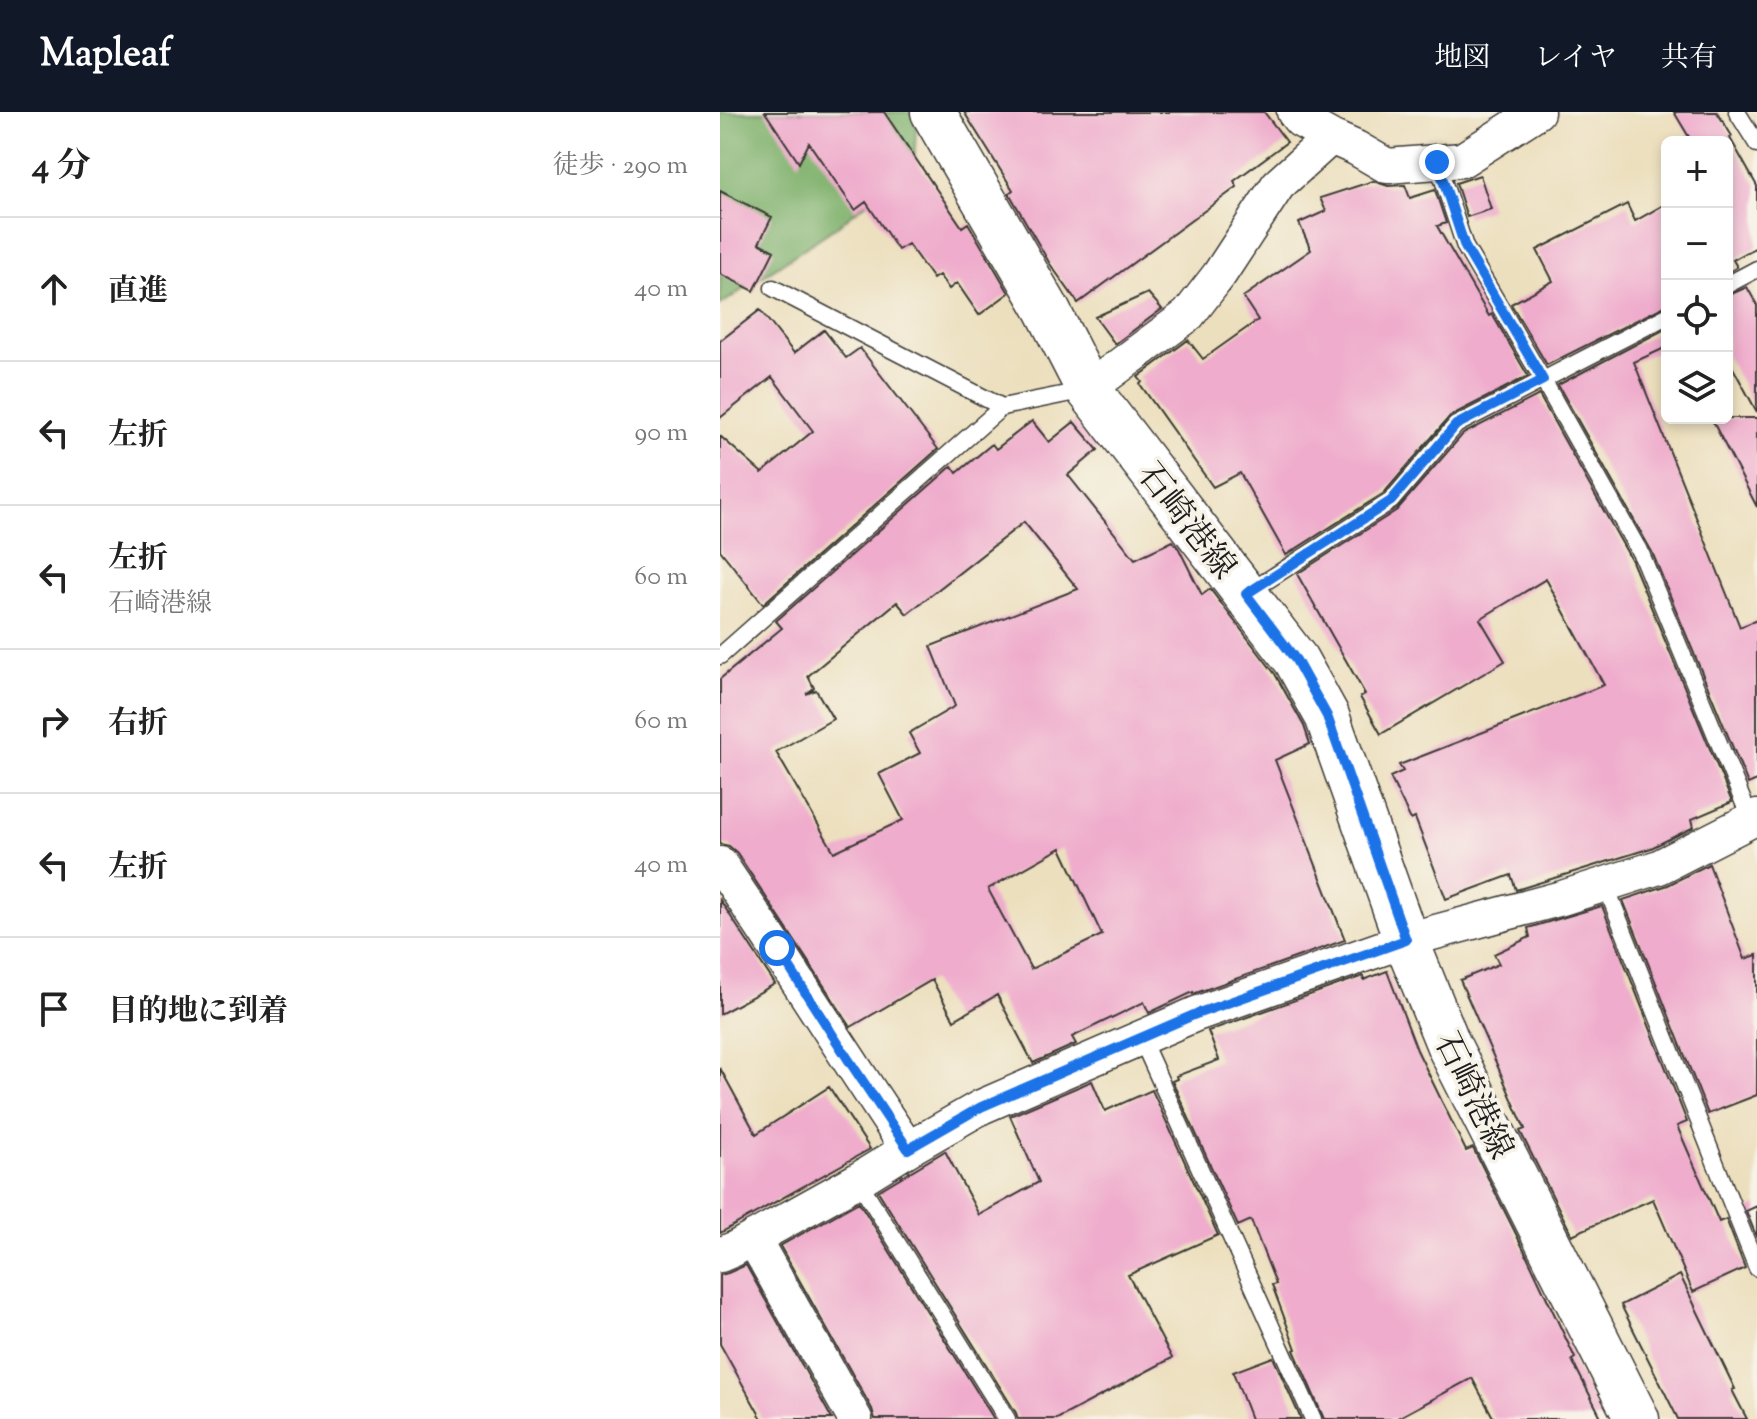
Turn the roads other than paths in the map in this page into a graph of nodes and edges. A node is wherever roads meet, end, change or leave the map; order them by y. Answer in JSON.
{"nodes":[{"id":1,"x":933,"y":112,"type":"edge"},
{"id":2,"x":1294,"y":112,"type":"edge"},
{"id":3,"x":1537,"y":112,"type":"edge"},
{"id":4,"x":1737,"y":112,"type":"edge"},
{"id":5,"x":1331,"y":137,"type":"junction"},
{"id":6,"x":1757,"y":144,"type":"edge"},
{"id":7,"x":1437,"y":162,"type":"junction"},
{"id":8,"x":1757,"y":269,"type":"edge"},
{"id":9,"x":1733,"y":282,"type":"edge"},
{"id":10,"x":773,"y":288,"type":"dead end"},
{"id":11,"x":1661,"y":319,"type":"edge"},
{"id":12,"x":1543,"y":380,"type":"junction"},
{"id":13,"x":1088,"y":389,"type":"junction"},
{"id":14,"x":1002,"y":407,"type":"junction"},
{"id":15,"x":1246,"y":594,"type":"junction"},
{"id":16,"x":720,"y":656,"type":"edge"},
{"id":17,"x":1755,"y":824,"type":"edge"},
{"id":18,"x":720,"y":864,"type":"edge"},
{"id":19,"x":1605,"y":884,"type":"junction"},
{"id":20,"x":1406,"y":940,"type":"junction"},
{"id":21,"x":1141,"y":1038,"type":"junction"},
{"id":22,"x":908,"y":1149,"type":"junction"},
{"id":23,"x":858,"y":1180,"type":"junction"},
{"id":24,"x":732,"y":1242,"type":"edge"},
{"id":25,"x":1757,"y":1268,"type":"edge"},
{"id":26,"x":855,"y":1419,"type":"edge"},
{"id":27,"x":1007,"y":1419,"type":"edge"},
{"id":28,"x":1313,"y":1419,"type":"edge"},
{"id":29,"x":1637,"y":1419,"type":"edge"}],
"edges":[{"from":1,"to":13,"type":"main road","name":"石崎港線"},
{"from":2,"to":5,"type":"street"},
{"from":3,"to":7,"type":"street"},
{"from":4,"to":6,"type":"lane"},
{"from":5,"to":7,"type":"street"},
{"from":5,"to":13,"type":"street"},
{"from":7,"to":12,"type":"lane"},
{"from":8,"to":9,"type":"lane"},
{"from":10,"to":14,"type":"lane"},
{"from":11,"to":12,"type":"lane"},
{"from":12,"to":15,"type":"lane"},
{"from":12,"to":17,"type":"lane"},
{"from":13,"to":14,"type":"lane"},
{"from":13,"to":15,"type":"main road","name":"石崎港線"},
{"from":14,"to":16,"type":"lane"},
{"from":15,"to":20,"type":"main road","name":"石崎港線"},
{"from":17,"to":19,"type":"street"},
{"from":18,"to":22,"type":"street"},
{"from":19,"to":20,"type":"street"},
{"from":19,"to":25,"type":"lane"},
{"from":20,"to":21,"type":"street"},
{"from":20,"to":29,"type":"main road","name":"石崎港線"},
{"from":21,"to":22,"type":"street"},
{"from":21,"to":28,"type":"lane"},
{"from":22,"to":23,"type":"street"},
{"from":23,"to":24,"type":"street"},
{"from":23,"to":27,"type":"lane"},
{"from":24,"to":26,"type":"street"}]}
